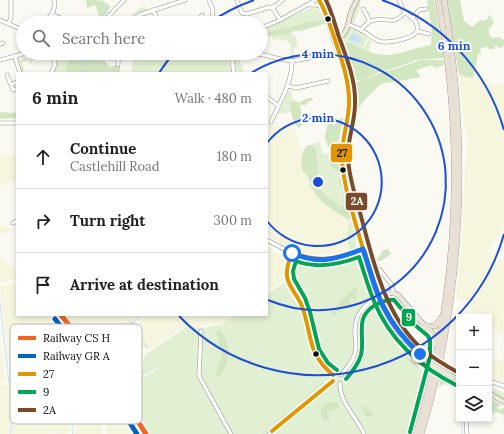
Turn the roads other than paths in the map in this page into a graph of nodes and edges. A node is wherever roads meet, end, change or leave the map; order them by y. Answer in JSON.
{"nodes":[{"id":1,"x":10,"y":0,"type":"edge"},
{"id":2,"x":54,"y":0,"type":"edge"},
{"id":3,"x":124,"y":0,"type":"edge"},
{"id":4,"x":185,"y":0,"type":"edge"},
{"id":5,"x":209,"y":0,"type":"edge"},
{"id":6,"x":282,"y":0,"type":"edge"},
{"id":7,"x":316,"y":0,"type":"edge"},
{"id":8,"x":357,"y":0,"type":"edge"},
{"id":9,"x":399,"y":0,"type":"edge"},
{"id":10,"x":438,"y":0,"type":"edge"},
{"id":11,"x":444,"y":0,"type":"edge"},
{"id":12,"x":308,"y":5,"type":"junction"},
{"id":13,"x":233,"y":7,"type":"dead end"},
{"id":14,"x":272,"y":8,"type":"junction"},
{"id":15,"x":323,"y":9,"type":"junction"},
{"id":16,"x":363,"y":9,"type":"dead end"},
{"id":17,"x":426,"y":9,"type":"dead end"},
{"id":18,"x":153,"y":10,"type":"junction"},
{"id":19,"x":405,"y":12,"type":"junction"},
{"id":20,"x":52,"y":14,"type":"joint"},
{"id":21,"x":56,"y":16,"type":"edge"},
{"id":22,"x":109,"y":16,"type":"edge"},
{"id":23,"x":137,"y":16,"type":"edge"},
{"id":24,"x":155,"y":16,"type":"edge"},
{"id":25,"x":212,"y":16,"type":"edge"},
{"id":26,"x":413,"y":18,"type":"junction"},
{"id":27,"x":0,"y":20,"type":"edge"},
{"id":28,"x":280,"y":20,"type":"junction"},
{"id":29,"x":369,"y":22,"type":"junction"},
{"id":30,"x":8,"y":24,"type":"junction"},
{"id":31,"x":268,"y":25,"type":"edge"},
{"id":32,"x":349,"y":25,"type":"junction"},
{"id":33,"x":16,"y":27,"type":"edge"},
{"id":34,"x":361,"y":30,"type":"junction"},
{"id":35,"x":416,"y":31,"type":"junction"},
{"id":36,"x":429,"y":34,"type":"dead end"},
{"id":37,"x":335,"y":40,"type":"junction"},
{"id":38,"x":319,"y":51,"type":"dead end"},
{"id":39,"x":326,"y":55,"type":"dead end"},
{"id":40,"x":268,"y":56,"type":"edge"},
{"id":41,"x":320,"y":56,"type":"junction"},
{"id":42,"x":15,"y":57,"type":"joint"},
{"id":43,"x":0,"y":60,"type":"edge"},
{"id":44,"x":54,"y":60,"type":"edge"},
{"id":45,"x":119,"y":60,"type":"edge"},
{"id":46,"x":232,"y":60,"type":"edge"},
{"id":47,"x":292,"y":61,"type":"junction"},
{"id":48,"x":118,"y":65,"type":"dead end"},
{"id":49,"x":20,"y":72,"type":"edge"},
{"id":50,"x":52,"y":72,"type":"edge"},
{"id":51,"x":234,"y":72,"type":"edge"},
{"id":52,"x":7,"y":75,"type":"dead end"},
{"id":53,"x":328,"y":81,"type":"dead end"},
{"id":54,"x":16,"y":82,"type":"edge"},
{"id":55,"x":320,"y":83,"type":"junction"},
{"id":56,"x":11,"y":85,"type":"junction"},
{"id":57,"x":288,"y":86,"type":"junction"},
{"id":58,"x":322,"y":88,"type":"dead end"},
{"id":59,"x":16,"y":89,"type":"edge"},
{"id":60,"x":268,"y":98,"type":"edge"},
{"id":61,"x":279,"y":106,"type":"junction"},
{"id":62,"x":274,"y":117,"type":"junction"},
{"id":63,"x":278,"y":119,"type":"dead end"},
{"id":64,"x":271,"y":122,"type":"dead end"},
{"id":65,"x":0,"y":123,"type":"edge"},
{"id":66,"x":16,"y":123,"type":"edge"},
{"id":67,"x":16,"y":222,"type":"edge"},
{"id":68,"x":13,"y":223,"type":"dead end"},
{"id":69,"x":268,"y":241,"type":"edge"},
{"id":70,"x":363,"y":249,"type":"junction"},
{"id":71,"x":292,"y":253,"type":"junction"},
{"id":72,"x":380,"y":270,"type":"dead end"},
{"id":73,"x":393,"y":293,"type":"junction"},
{"id":74,"x":379,"y":297,"type":"junction"},
{"id":75,"x":444,"y":310,"type":"junction"},
{"id":76,"x":425,"y":326,"type":"junction"},
{"id":77,"x":201,"y":331,"type":"dead end"},
{"id":78,"x":436,"y":358,"type":"junction"},
{"id":79,"x":333,"y":375,"type":"junction"},
{"id":80,"x":341,"y":375,"type":"junction"},
{"id":81,"x":456,"y":378,"type":"edge"},
{"id":82,"x":333,"y":381,"type":"junction"},
{"id":83,"x":492,"y":382,"type":"edge"},
{"id":84,"x":340,"y":383,"type":"junction"},
{"id":85,"x":504,"y":386,"type":"edge"},
{"id":86,"x":492,"y":395,"type":"edge"},
{"id":87,"x":504,"y":402,"type":"edge"},
{"id":88,"x":466,"y":422,"type":"edge"},
{"id":89,"x":271,"y":433,"type":"edge"},
{"id":90,"x":230,"y":434,"type":"edge"},
{"id":91,"x":364,"y":434,"type":"edge"},
{"id":92,"x":416,"y":434,"type":"edge"},
{"id":93,"x":421,"y":434,"type":"edge"},
{"id":94,"x":467,"y":434,"type":"edge"}],
"edges":[{"from":1,"to":30,"type":"street"},
{"from":2,"to":20,"type":"street"},
{"from":3,"to":22,"type":"street"},
{"from":4,"to":18,"type":"street"},
{"from":5,"to":25,"type":"street"},
{"from":6,"to":14,"type":"street"},
{"from":7,"to":12,"type":"street"},
{"from":7,"to":15,"type":"main road"},
{"from":8,"to":32,"type":"main road"},
{"from":9,"to":19,"type":"street"},
{"from":10,"to":75,"type":"highway"},
{"from":11,"to":93,"type":"highway"},
{"from":12,"to":15,"type":"street"},
{"from":12,"to":28,"type":"street"},
{"from":13,"to":14,"type":"street"},
{"from":14,"to":28,"type":"street"},
{"from":15,"to":37,"type":"main road"},
{"from":16,"to":29,"type":"street"},
{"from":17,"to":26,"type":"street"},
{"from":18,"to":23,"type":"street"},
{"from":18,"to":24,"type":"street"},
{"from":19,"to":26,"type":"street"},
{"from":19,"to":29,"type":"street"},
{"from":20,"to":21,"type":"street"},
{"from":26,"to":35,"type":"street"},
{"from":27,"to":30,"type":"street"},
{"from":28,"to":31,"type":"street"},
{"from":29,"to":34,"type":"street"},
{"from":30,"to":33,"type":"street"},
{"from":32,"to":34,"type":"street"},
{"from":32,"to":37,"type":"main road"},
{"from":34,"to":35,"type":"street"},
{"from":35,"to":36,"type":"street"},
{"from":37,"to":70,"type":"main road"},
{"from":38,"to":41,"type":"street"},
{"from":39,"to":41,"type":"street"},
{"from":40,"to":47,"type":"street"},
{"from":41,"to":47,"type":"street"},
{"from":42,"to":43,"type":"street"},
{"from":42,"to":49,"type":"street"},
{"from":44,"to":50,"type":"street"},
{"from":45,"to":48,"type":"street"},
{"from":46,"to":51,"type":"street"},
{"from":47,"to":57,"type":"street"},
{"from":52,"to":56,"type":"street"},
{"from":53,"to":55,"type":"street"},
{"from":54,"to":56,"type":"street"},
{"from":55,"to":57,"type":"street"},
{"from":55,"to":58,"type":"street"},
{"from":56,"to":59,"type":"street"},
{"from":57,"to":61,"type":"street"},
{"from":60,"to":61,"type":"street"},
{"from":61,"to":62,"type":"street"},
{"from":62,"to":63,"type":"street"},
{"from":62,"to":64,"type":"street"},
{"from":65,"to":66,"type":"street"},
{"from":67,"to":68,"type":"street"},
{"from":69,"to":71,"type":"street"},
{"from":70,"to":71,"type":"street"},
{"from":70,"to":74,"type":"main road"},
{"from":71,"to":79,"type":"street"},
{"from":72,"to":73,"type":"street"},
{"from":73,"to":74,"type":"main road"},
{"from":73,"to":76,"type":"main road"},
{"from":74,"to":80,"type":"street"},
{"from":74,"to":81,"type":"main road","bridge":true},
{"from":75,"to":76,"type":"highway"},
{"from":75,"to":78,"type":"highway"},
{"from":76,"to":78,"type":"highway"},
{"from":77,"to":90,"type":"street"},
{"from":78,"to":92,"type":"highway"},
{"from":79,"to":80,"type":"street"},
{"from":79,"to":82,"type":"street"},
{"from":80,"to":84,"type":"street"},
{"from":82,"to":84,"type":"street"},
{"from":82,"to":89,"type":"street"},
{"from":83,"to":85,"type":"street"},
{"from":84,"to":91,"type":"street"},
{"from":86,"to":87,"type":"main road"},
{"from":88,"to":94,"type":"street"}]}
